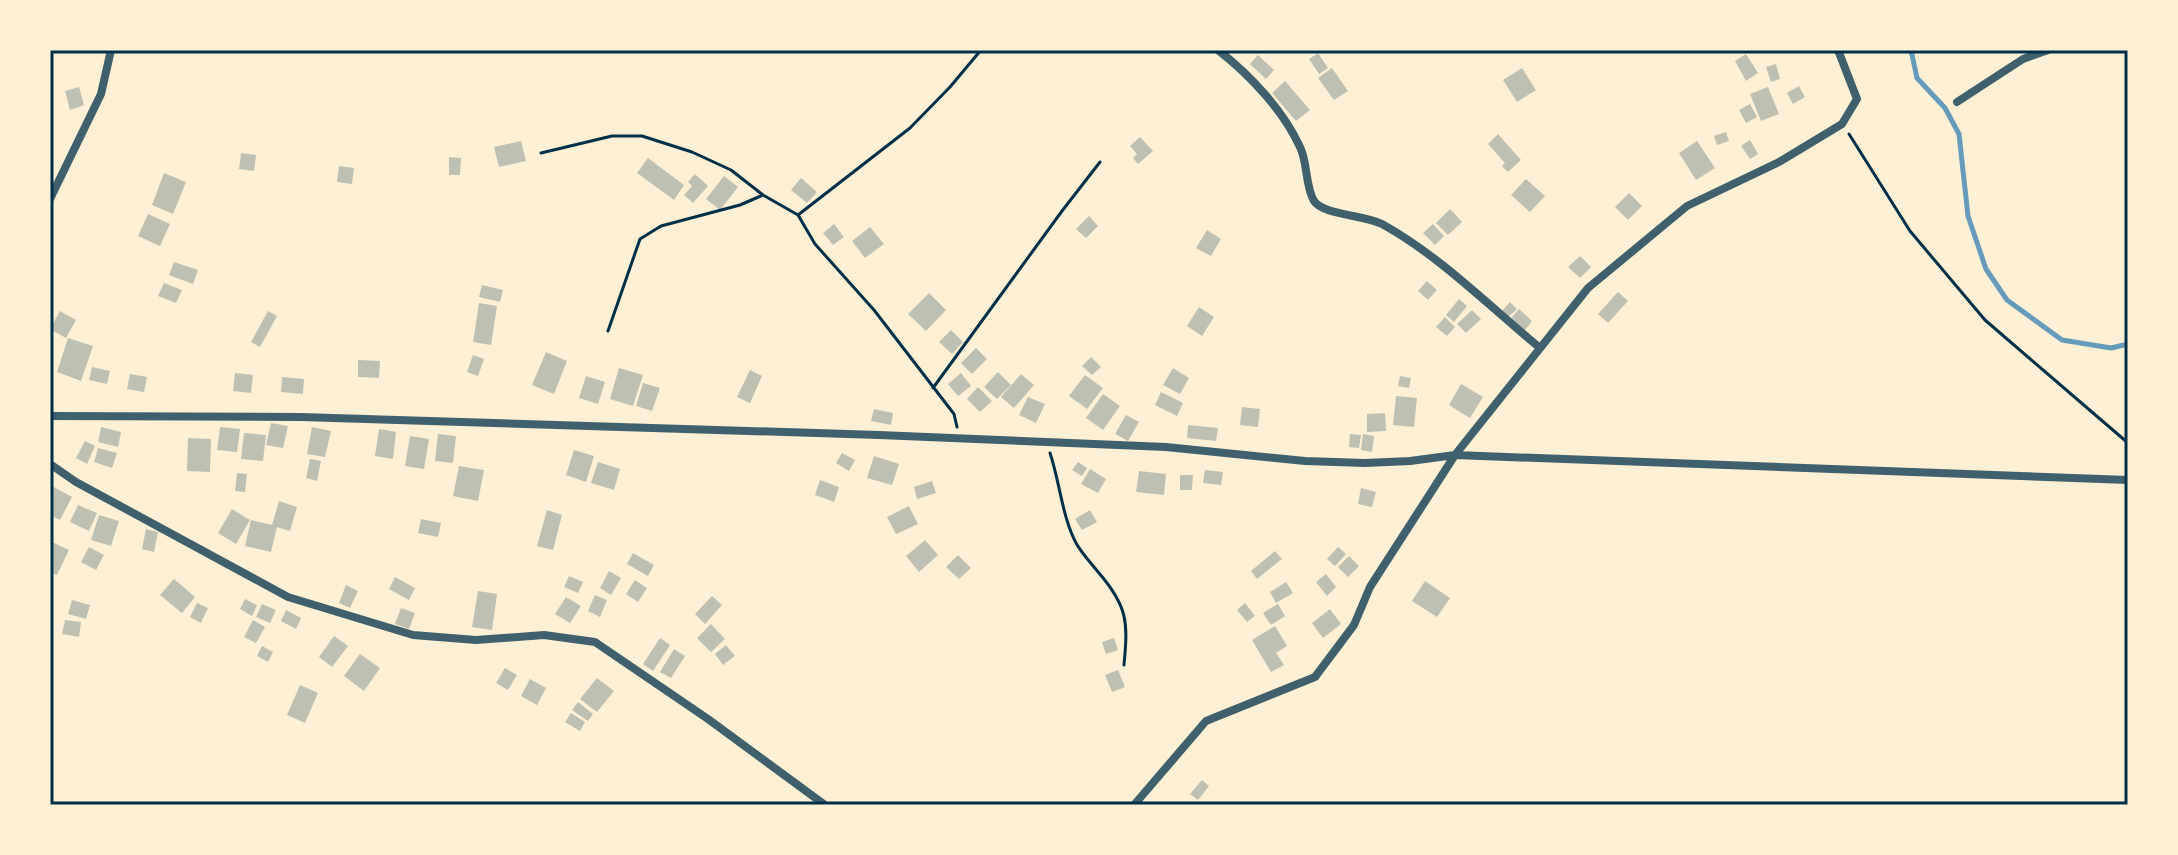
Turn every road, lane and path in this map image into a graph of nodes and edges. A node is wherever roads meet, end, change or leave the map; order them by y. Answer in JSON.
{"nodes":[{"id":1,"x":111,"y":50,"type":"edge"},
{"id":2,"x":981,"y":50,"type":"edge"},
{"id":3,"x":1218,"y":50,"type":"edge"},
{"id":4,"x":1838,"y":50,"type":"edge"},
{"id":5,"x":2048,"y":50,"type":"edge"},
{"id":6,"x":1957,"y":102,"type":"dead end"},
{"id":7,"x":1842,"y":124,"type":"junction"},
{"id":8,"x":541,"y":153,"type":"dead end"},
{"id":9,"x":1100,"y":162,"type":"dead end"},
{"id":10,"x":763,"y":195,"type":"junction"},
{"id":11,"x":50,"y":199,"type":"edge"},
{"id":12,"x":798,"y":215,"type":"junction"},
{"id":13,"x":608,"y":331,"type":"dead end"},
{"id":14,"x":1540,"y":348,"type":"junction"},
{"id":15,"x":933,"y":388,"type":"junction"},
{"id":16,"x":50,"y":416,"type":"edge"},
{"id":17,"x":960,"y":439,"type":"junction"},
{"id":18,"x":1046,"y":442,"type":"junction"},
{"id":19,"x":2128,"y":443,"type":"edge"},
{"id":20,"x":1455,"y":455,"type":"junction"},
{"id":21,"x":50,"y":464,"type":"edge"},
{"id":22,"x":2128,"y":480,"type":"edge"},
{"id":23,"x":1124,"y":665,"type":"dead end"},
{"id":24,"x":825,"y":805,"type":"edge"},
{"id":25,"x":1134,"y":805,"type":"edge"}],
"edges":[{"from":1,"to":11,"type":"street"},
{"from":2,"to":12,"type":"path"},
{"from":3,"to":14,"type":"street"},
{"from":4,"to":7,"type":"street"},
{"from":5,"to":6,"type":"street"},
{"from":7,"to":14,"type":"street"},
{"from":7,"to":19,"type":"path"},
{"from":8,"to":10,"type":"path"},
{"from":9,"to":15,"type":"path"},
{"from":10,"to":12,"type":"path"},
{"from":10,"to":13,"type":"path"},
{"from":12,"to":15,"type":"path"},
{"from":14,"to":20,"type":"street"},
{"from":15,"to":17,"type":"path"},
{"from":16,"to":17,"type":"street"},
{"from":17,"to":18,"type":"street"},
{"from":18,"to":20,"type":"street"},
{"from":18,"to":23,"type":"path"},
{"from":20,"to":22,"type":"street"},
{"from":20,"to":25,"type":"street"},
{"from":21,"to":24,"type":"street"}]}
